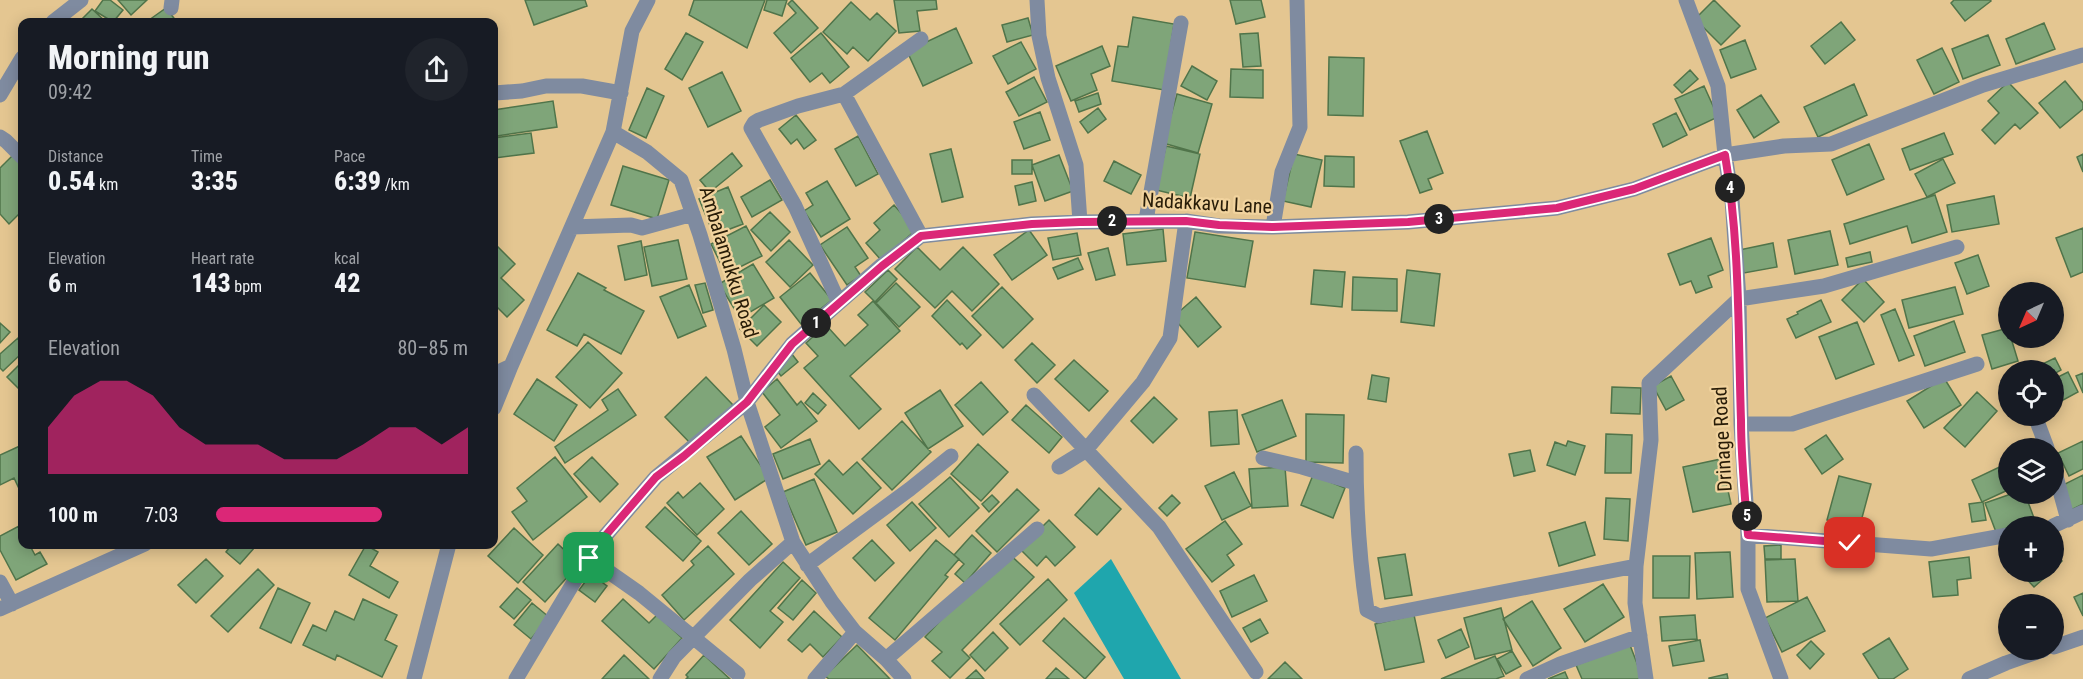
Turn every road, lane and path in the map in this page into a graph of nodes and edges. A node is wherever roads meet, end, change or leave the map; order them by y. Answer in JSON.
{"nodes":[{"id":1,"x":81,"y":0,"type":"edge"},
{"id":2,"x":648,"y":0,"type":"edge"},
{"id":3,"x":1037,"y":0,"type":"edge"},
{"id":4,"x":1297,"y":0,"type":"edge"},
{"id":5,"x":1686,"y":0,"type":"edge"},
{"id":6,"x":58,"y":18,"type":"edge"},
{"id":7,"x":1181,"y":23,"type":"dead end"},
{"id":8,"x":921,"y":39,"type":"dead end"},
{"id":9,"x":2083,"y":55,"type":"edge"},
{"id":10,"x":18,"y":65,"type":"edge"},
{"id":11,"x":498,"y":93,"type":"edge"},
{"id":12,"x":621,"y":93,"type":"junction"},
{"id":13,"x":844,"y":94,"type":"junction"},
{"id":14,"x":0,"y":95,"type":"edge"},
{"id":15,"x":613,"y":132,"type":"junction"},
{"id":16,"x":0,"y":137,"type":"edge"},
{"id":17,"x":18,"y":153,"type":"edge"},
{"id":18,"x":1725,"y":155,"type":"junction"},
{"id":19,"x":693,"y":214,"type":"junction"},
{"id":20,"x":1146,"y":220,"type":"junction"},
{"id":21,"x":1186,"y":221,"type":"junction"},
{"id":22,"x":1080,"y":222,"type":"junction"},
{"id":23,"x":572,"y":227,"type":"junction"},
{"id":24,"x":1273,"y":227,"type":"junction"},
{"id":25,"x":921,"y":236,"type":"junction"},
{"id":26,"x":1957,"y":247,"type":"dead end"},
{"id":27,"x":1739,"y":299,"type":"junction"},
{"id":28,"x":839,"y":303,"type":"junction"},
{"id":29,"x":1977,"y":363,"type":"dead end"},
{"id":30,"x":511,"y":366,"type":"junction"},
{"id":31,"x":498,"y":372,"type":"edge"},
{"id":32,"x":1034,"y":395,"type":"dead end"},
{"id":33,"x":498,"y":398,"type":"edge"},
{"id":34,"x":747,"y":402,"type":"junction"},
{"id":35,"x":1741,"y":424,"type":"junction"},
{"id":36,"x":1085,"y":451,"type":"junction"},
{"id":37,"x":1356,"y":453,"type":"dead end"},
{"id":38,"x":951,"y":456,"type":"dead end"},
{"id":39,"x":1263,"y":458,"type":"dead end"},
{"id":40,"x":1059,"y":467,"type":"dead end"},
{"id":41,"x":1356,"y":483,"type":"junction"},
{"id":42,"x":2064,"y":504,"type":"edge"},
{"id":43,"x":2083,"y":512,"type":"edge"},
{"id":44,"x":2068,"y":520,"type":"junction"},
{"id":45,"x":2064,"y":522,"type":"edge"},
{"id":46,"x":1037,"y":529,"type":"dead end"},
{"id":47,"x":1748,"y":535,"type":"junction"},
{"id":48,"x":1998,"y":537,"type":"edge"},
{"id":49,"x":793,"y":542,"type":"junction"},
{"id":50,"x":134,"y":549,"type":"edge"},
{"id":51,"x":448,"y":549,"type":"edge"},
{"id":52,"x":589,"y":558,"type":"junction"},
{"id":53,"x":807,"y":566,"type":"junction"},
{"id":54,"x":1636,"y":566,"type":"junction"},
{"id":55,"x":0,"y":582,"type":"edge"},
{"id":56,"x":6,"y":606,"type":"edge"},
{"id":57,"x":855,"y":632,"type":"junction"},
{"id":58,"x":1640,"y":636,"type":"junction"},
{"id":59,"x":2083,"y":638,"type":"edge"},
{"id":60,"x":693,"y":639,"type":"junction"},
{"id":61,"x":2064,"y":643,"type":"edge"},
{"id":62,"x":886,"y":659,"type":"junction"},
{"id":63,"x":2015,"y":660,"type":"edge"},
{"id":64,"x":1256,"y":672,"type":"dead end"},
{"id":65,"x":738,"y":674,"type":"dead end"},
{"id":66,"x":414,"y":679,"type":"edge"},
{"id":67,"x":516,"y":679,"type":"edge"},
{"id":68,"x":660,"y":679,"type":"edge"},
{"id":69,"x":815,"y":679,"type":"edge"},
{"id":70,"x":904,"y":679,"type":"edge"},
{"id":71,"x":1527,"y":679,"type":"edge"},
{"id":72,"x":1646,"y":679,"type":"edge"},
{"id":73,"x":1781,"y":679,"type":"edge"},
{"id":74,"x":1969,"y":679,"type":"edge"}],
"edges":[{"from":1,"to":6,"type":"street"},
{"from":2,"to":12,"type":"street"},
{"from":3,"to":22,"type":"street"},
{"from":4,"to":24,"type":"street"},
{"from":5,"to":18,"type":"street","name":"Drinage Road"},
{"from":7,"to":20,"type":"street"},
{"from":8,"to":13,"type":"street"},
{"from":9,"to":18,"type":"street","name":"Nadakkavu Lane"},
{"from":10,"to":14,"type":"street"},
{"from":11,"to":12,"type":"street"},
{"from":12,"to":15,"type":"street"},
{"from":13,"to":25,"type":"street"},
{"from":13,"to":28,"type":"street"},
{"from":15,"to":19,"type":"street","name":"Ambalamukku Road"},
{"from":15,"to":23,"type":"street"},
{"from":16,"to":17,"type":"street"},
{"from":18,"to":24,"type":"street","name":"Nadakkavu Lane"},
{"from":18,"to":27,"type":"street","name":"Drinage Road"},
{"from":19,"to":23,"type":"street"},
{"from":19,"to":34,"type":"street","name":"Ambalamukku Road"},
{"from":20,"to":21,"type":"street","name":"Nadakkavu Lane"},
{"from":20,"to":22,"type":"street","name":"Nadakkavu Lane"},
{"from":21,"to":24,"type":"street","name":"Nadakkavu Lane"},
{"from":21,"to":36,"type":"street"},
{"from":22,"to":25,"type":"street","name":"Nadakkavu Lane"},
{"from":23,"to":30,"type":"street"},
{"from":25,"to":28,"type":"street"},
{"from":26,"to":27,"type":"street"},
{"from":27,"to":35,"type":"street","name":"Drinage Road"},
{"from":27,"to":54,"type":"street"},
{"from":28,"to":34,"type":"street"},
{"from":29,"to":35,"type":"street"},
{"from":30,"to":31,"type":"street"},
{"from":30,"to":33,"type":"street"},
{"from":32,"to":36,"type":"street"},
{"from":34,"to":49,"type":"street","name":"Ambalamukku Road"},
{"from":34,"to":52,"type":"street"},
{"from":35,"to":47,"type":"street","name":"Drinage Road"},
{"from":36,"to":40,"type":"street"},
{"from":36,"to":64,"type":"street"},
{"from":37,"to":41,"type":"street"},
{"from":38,"to":53,"type":"street"},
{"from":39,"to":41,"type":"street"},
{"from":41,"to":54,"type":"street"},
{"from":42,"to":44,"type":"street"},
{"from":43,"to":44,"type":"street"},
{"from":44,"to":45,"type":"street"},
{"from":46,"to":62,"type":"street"},
{"from":47,"to":48,"type":"street"},
{"from":47,"to":73,"type":"street","name":"Drinage Road"},
{"from":49,"to":53,"type":"street","name":"Ambalamukku Road"},
{"from":49,"to":60,"type":"street"},
{"from":50,"to":56,"type":"street"},
{"from":51,"to":66,"type":"street"},
{"from":52,"to":60,"type":"street"},
{"from":52,"to":67,"type":"street"},
{"from":53,"to":57,"type":"street","name":"Ambalamukku Road"},
{"from":54,"to":58,"type":"street"},
{"from":55,"to":56,"type":"street"},
{"from":57,"to":62,"type":"street","name":"Ambalamukku Road"},
{"from":57,"to":69,"type":"street"},
{"from":58,"to":71,"type":"street"},
{"from":58,"to":72,"type":"street"},
{"from":59,"to":61,"type":"street"},
{"from":60,"to":65,"type":"street"},
{"from":60,"to":68,"type":"street"},
{"from":62,"to":70,"type":"street","name":"Ambalamukku Road"},
{"from":63,"to":74,"type":"street"}]}
